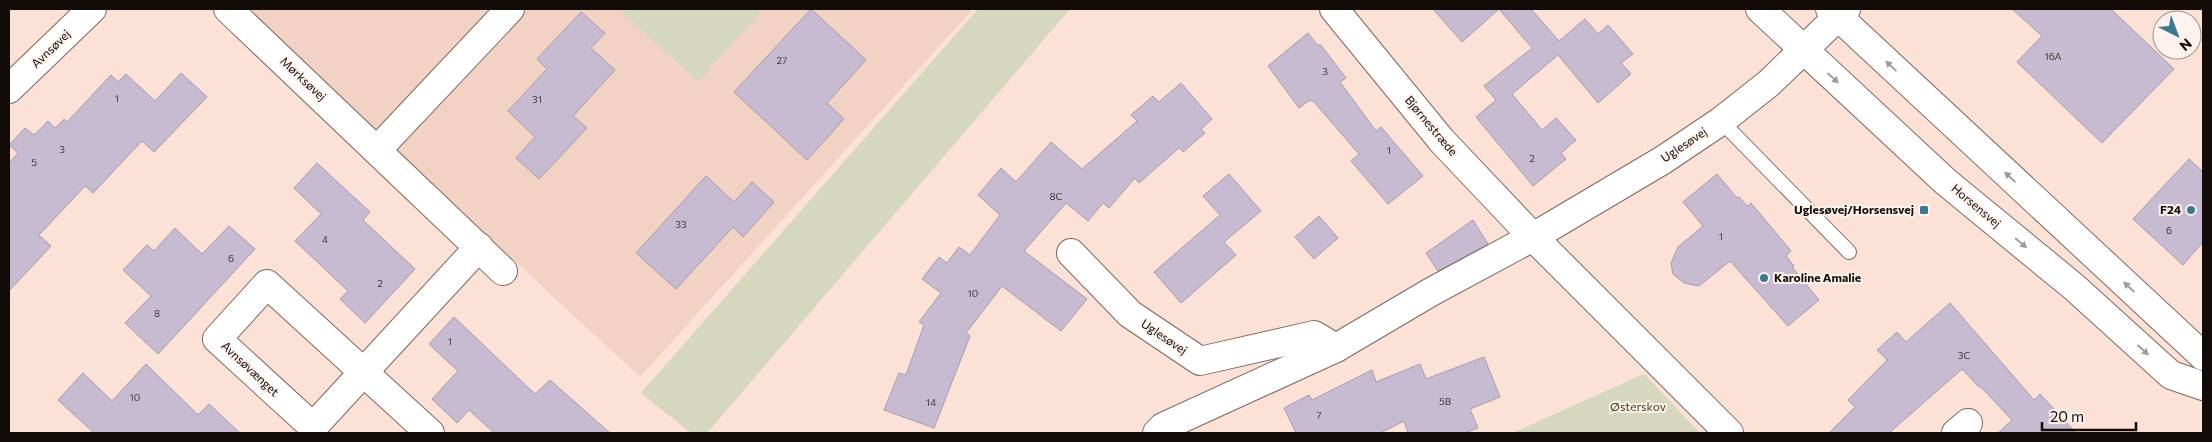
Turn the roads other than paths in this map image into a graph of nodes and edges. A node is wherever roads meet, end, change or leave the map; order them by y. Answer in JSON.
{"nodes":[{"id":1,"x":92,"y":9,"type":"edge"},
{"id":2,"x":228,"y":9,"type":"edge"},
{"id":3,"x":510,"y":9,"type":"edge"},
{"id":4,"x":1334,"y":9,"type":"edge"},
{"id":5,"x":1760,"y":9,"type":"edge"},
{"id":6,"x":1828,"y":24,"type":"edge"},
{"id":7,"x":9,"y":89,"type":"edge"},
{"id":8,"x":1721,"y":121,"type":"junction"},
{"id":9,"x":377,"y":150,"type":"junction"},
{"id":10,"x":1533,"y":237,"type":"junction"},
{"id":11,"x":478,"y":248,"type":"junction"},
{"id":12,"x":1849,"y":252,"type":"dead end"},
{"id":13,"x":1071,"y":253,"type":"dead end"},
{"id":14,"x":503,"y":271,"type":"dead end"},
{"id":15,"x":1336,"y":348,"type":"junction"},
{"id":16,"x":2203,"y":356,"type":"edge"},
{"id":17,"x":363,"y":372,"type":"junction"},
{"id":18,"x":2203,"y":386,"type":"edge"},
{"id":19,"x":430,"y":433,"type":"edge"},
{"id":20,"x":1157,"y":433,"type":"edge"},
{"id":21,"x":1729,"y":433,"type":"edge"}],
"edges":[{"from":1,"to":7,"type":"street","name":"Avnsøvej"},
{"from":2,"to":9,"type":"street","name":"Mørksøvej"},
{"from":3,"to":9,"type":"street"},
{"from":4,"to":10,"type":"street","name":"Bjørnestræde"},
{"from":5,"to":6,"type":"street","name":"Horsensvej"},
{"from":6,"to":8,"type":"street","name":"Uglesøvej"},
{"from":16,"to":6,"type":"street","name":"Horsensvej","one_way":true},
{"from":6,"to":18,"type":"street","name":"Horsensvej","one_way":true},
{"from":8,"to":10,"type":"street","name":"Uglesøvej"},
{"from":8,"to":12,"type":"lane"},
{"from":9,"to":11,"type":"street","name":"Mørksøvej"},
{"from":10,"to":15,"type":"street","name":"Uglesøvej"},
{"from":10,"to":21,"type":"street"},
{"from":11,"to":14,"type":"street","name":"Mørksøvej"},
{"from":11,"to":17,"type":"street","name":"Avnsøvænget"},
{"from":13,"to":15,"type":"street","name":"Uglesøvej"},
{"from":15,"to":20,"type":"street","name":"Uglesøvej"},
{"from":17,"to":17,"type":"street","name":"Avnsøvænget"},
{"from":17,"to":19,"type":"street","name":"Avnsøvænget"}]}
